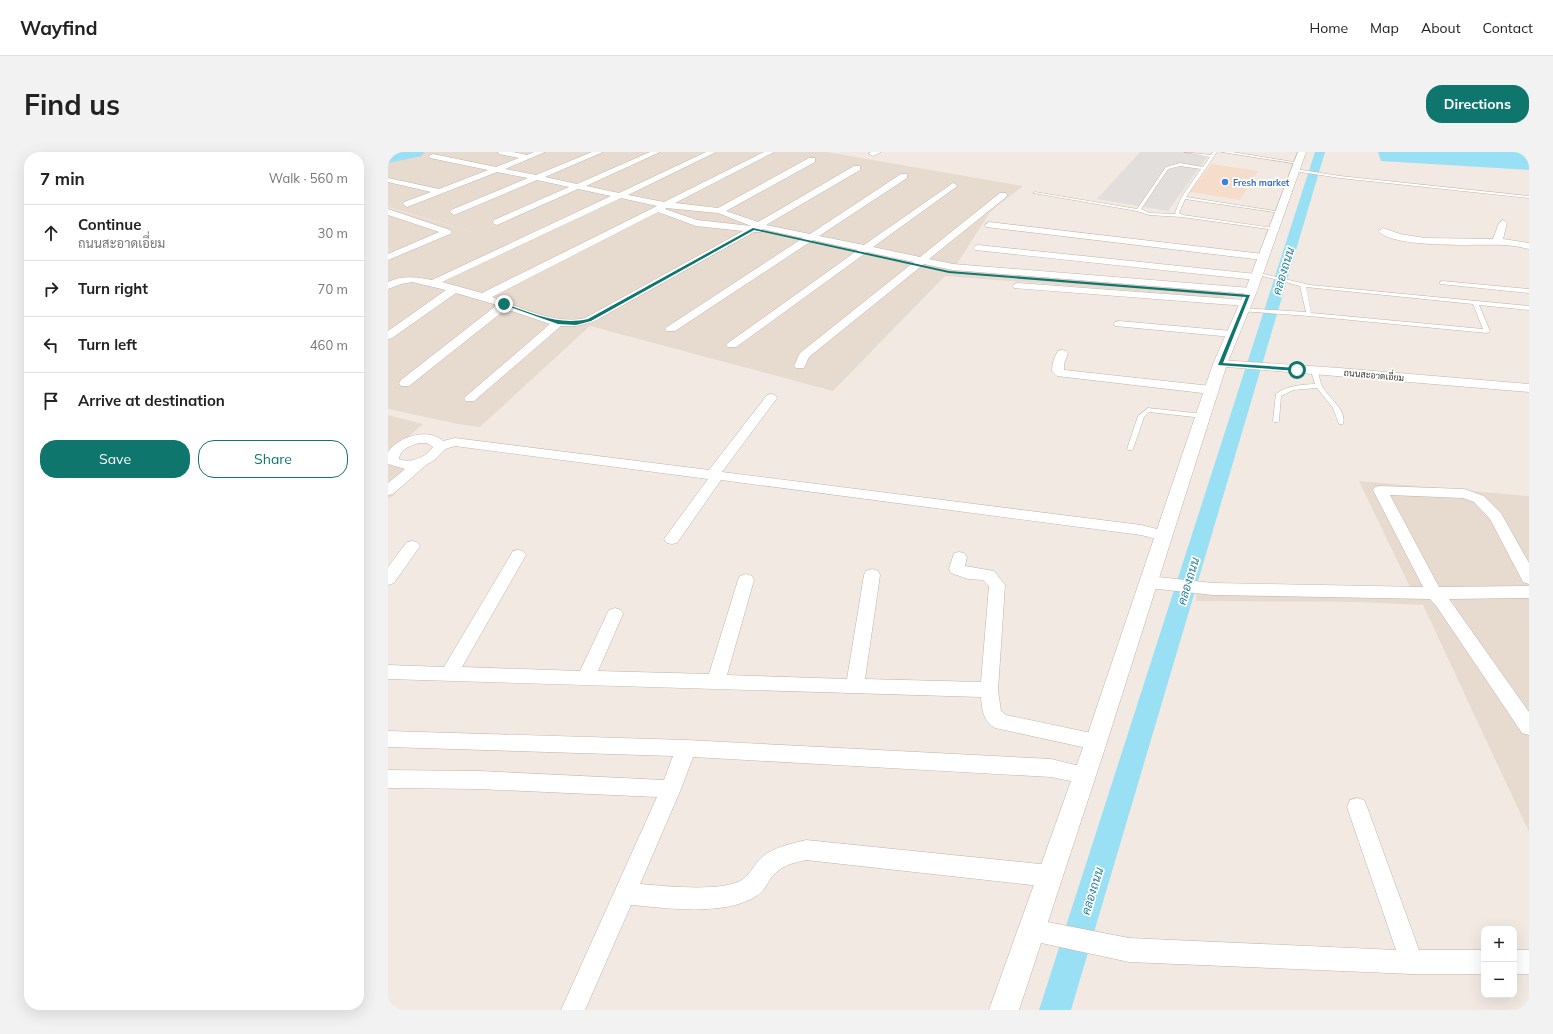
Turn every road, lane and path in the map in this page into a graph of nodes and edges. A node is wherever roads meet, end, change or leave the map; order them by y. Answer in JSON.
{"nodes":[{"id":1,"x":502,"y":152,"type":"edge"},
{"id":2,"x":541,"y":152,"type":"edge"},
{"id":3,"x":599,"y":152,"type":"edge"},
{"id":4,"x":656,"y":152,"type":"edge"},
{"id":5,"x":712,"y":152,"type":"edge"},
{"id":6,"x":770,"y":152,"type":"edge"},
{"id":7,"x":1186,"y":152,"type":"edge"},
{"id":8,"x":1215,"y":152,"type":"edge"},
{"id":9,"x":1224,"y":152,"type":"edge"},
{"id":10,"x":433,"y":156,"type":"dead end"},
{"id":11,"x":1212,"y":156,"type":"junction"},
{"id":12,"x":527,"y":158,"type":"junction"},
{"id":13,"x":812,"y":160,"type":"dead end"},
{"id":14,"x":1300,"y":164,"type":"edge"},
{"id":15,"x":857,"y":168,"type":"dead end"},
{"id":16,"x":1204,"y":168,"type":"junction"},
{"id":17,"x":493,"y":170,"type":"junction"},
{"id":18,"x":904,"y":176,"type":"dead end"},
{"id":19,"x":533,"y":179,"type":"junction"},
{"id":20,"x":388,"y":180,"type":"edge"},
{"id":21,"x":953,"y":185,"type":"dead end"},
{"id":22,"x":575,"y":188,"type":"junction"},
{"id":23,"x":438,"y":191,"type":"junction"},
{"id":24,"x":1035,"y":194,"type":"dead end"},
{"id":25,"x":1003,"y":195,"type":"dead end"},
{"id":26,"x":616,"y":197,"type":"junction"},
{"id":27,"x":1529,"y":197,"type":"edge"},
{"id":28,"x":1183,"y":198,"type":"junction"},
{"id":29,"x":407,"y":204,"type":"dead end"},
{"id":30,"x":662,"y":207,"type":"junction"},
{"id":31,"x":1138,"y":210,"type":"junction"},
{"id":32,"x":719,"y":211,"type":"junction"},
{"id":33,"x":388,"y":212,"type":"edge"},
{"id":34,"x":454,"y":212,"type":"dead end"},
{"id":35,"x":1182,"y":216,"type":"junction"},
{"id":36,"x":408,"y":218,"type":"junction"},
{"id":37,"x":1277,"y":221,"type":"junction"},
{"id":38,"x":497,"y":222,"type":"dead end"},
{"id":39,"x":395,"y":223,"type":"dead end"},
{"id":40,"x":1503,"y":224,"type":"dead end"},
{"id":41,"x":989,"y":225,"type":"dead end"},
{"id":42,"x":756,"y":227,"type":"junction"},
{"id":43,"x":1383,"y":231,"type":"dead end"},
{"id":44,"x":808,"y":239,"type":"junction"},
{"id":45,"x":1498,"y":242,"type":"junction"},
{"id":46,"x":1529,"y":246,"type":"edge"},
{"id":47,"x":978,"y":248,"type":"dead end"},
{"id":48,"x":863,"y":250,"type":"junction"},
{"id":49,"x":388,"y":257,"type":"edge"},
{"id":50,"x":919,"y":263,"type":"junction"},
{"id":51,"x":1442,"y":282,"type":"dead end"},
{"id":52,"x":433,"y":283,"type":"junction"},
{"id":53,"x":1254,"y":285,"type":"junction"},
{"id":54,"x":388,"y":286,"type":"edge"},
{"id":55,"x":1018,"y":286,"type":"dead end"},
{"id":56,"x":1303,"y":286,"type":"junction"},
{"id":57,"x":454,"y":289,"type":"junction"},
{"id":58,"x":1529,"y":291,"type":"edge"},
{"id":59,"x":483,"y":297,"type":"junction"},
{"id":60,"x":504,"y":304,"type":"junction"},
{"id":61,"x":1476,"y":304,"type":"junction"},
{"id":62,"x":1529,"y":308,"type":"edge"},
{"id":63,"x":1309,"y":314,"type":"junction"},
{"id":64,"x":558,"y":323,"type":"junction"},
{"id":65,"x":1119,"y":324,"type":"dead end"},
{"id":66,"x":671,"y":328,"type":"dead end"},
{"id":67,"x":1232,"y":334,"type":"junction"},
{"id":68,"x":388,"y":336,"type":"edge"},
{"id":69,"x":732,"y":345,"type":"dead end"},
{"id":70,"x":1062,"y":353,"type":"dead end"},
{"id":71,"x":1229,"y":365,"type":"junction"},
{"id":72,"x":800,"y":366,"type":"dead end"},
{"id":73,"x":1314,"y":371,"type":"junction"},
{"id":74,"x":405,"y":383,"type":"dead end"},
{"id":75,"x":1319,"y":386,"type":"junction"},
{"id":76,"x":1529,"y":388,"type":"edge"},
{"id":77,"x":1212,"y":390,"type":"junction"},
{"id":78,"x":470,"y":398,"type":"dead end"},
{"id":79,"x":771,"y":398,"type":"dead end"},
{"id":80,"x":1203,"y":416,"type":"junction"},
{"id":81,"x":1276,"y":421,"type":"dead end"},
{"id":82,"x":1341,"y":423,"type":"dead end"},
{"id":83,"x":440,"y":446,"type":"junction"},
{"id":84,"x":1130,"y":449,"type":"dead end"},
{"id":85,"x":392,"y":456,"type":"edge"},
{"id":86,"x":421,"y":462,"type":"junction"},
{"id":87,"x":715,"y":476,"type":"junction"},
{"id":88,"x":388,"y":491,"type":"edge"},
{"id":89,"x":1164,"y":536,"type":"junction"},
{"id":90,"x":672,"y":539,"type":"dead end"},
{"id":91,"x":412,"y":546,"type":"dead end"},
{"id":92,"x":518,"y":555,"type":"dead end"},
{"id":93,"x":959,"y":557,"type":"dead end"},
{"id":94,"x":872,"y":575,"type":"dead end"},
{"id":95,"x":388,"y":578,"type":"edge"},
{"id":96,"x":1529,"y":578,"type":"edge"},
{"id":97,"x":746,"y":580,"type":"dead end"},
{"id":98,"x":1158,"y":583,"type":"junction"},
{"id":99,"x":1529,"y":592,"type":"edge"},
{"id":100,"x":1434,"y":594,"type":"junction"},
{"id":101,"x":615,"y":614,"type":"dead end"},
{"id":102,"x":388,"y":672,"type":"edge"},
{"id":103,"x":449,"y":674,"type":"junction"},
{"id":104,"x":586,"y":678,"type":"junction"},
{"id":105,"x":716,"y":682,"type":"junction"},
{"id":106,"x":855,"y":686,"type":"junction"},
{"id":107,"x":989,"y":690,"type":"junction"},
{"id":108,"x":1529,"y":727,"type":"edge"},
{"id":109,"x":388,"y":739,"type":"edge"},
{"id":110,"x":1096,"y":742,"type":"junction"},
{"id":111,"x":686,"y":748,"type":"junction"},
{"id":112,"x":1085,"y":775,"type":"junction"},
{"id":113,"x":388,"y":779,"type":"edge"},
{"id":114,"x":671,"y":789,"type":"junction"},
{"id":115,"x":1357,"y":807,"type":"dead end"},
{"id":116,"x":1050,"y":876,"type":"junction"},
{"id":117,"x":624,"y":894,"type":"junction"},
{"id":118,"x":1042,"y":932,"type":"junction"},
{"id":119,"x":1412,"y":962,"type":"junction"},
{"id":120,"x":1481,"y":962,"type":"edge"},
{"id":121,"x":1517,"y":962,"type":"edge"},
{"id":122,"x":1529,"y":962,"type":"edge"},
{"id":123,"x":573,"y":1010,"type":"edge"},
{"id":124,"x":1004,"y":1010,"type":"edge"}],
"edges":[{"from":1,"to":12,"type":"street"},
{"from":2,"to":12,"type":"street"},
{"from":3,"to":19,"type":"street"},
{"from":4,"to":22,"type":"street"},
{"from":5,"to":26,"type":"street"},
{"from":6,"to":30,"type":"street"},
{"from":7,"to":11,"type":"lane"},
{"from":8,"to":11,"type":"lane"},
{"from":9,"to":14,"type":"lane"},
{"from":10,"to":17,"type":"street"},
{"from":11,"to":16,"type":"lane"},
{"from":12,"to":17,"type":"street"},
{"from":13,"to":32,"type":"street"},
{"from":14,"to":27,"type":"lane"},
{"from":14,"to":37,"type":"street"},
{"from":15,"to":42,"type":"street"},
{"from":16,"to":28,"type":"lane"},
{"from":16,"to":31,"type":"lane"},
{"from":17,"to":19,"type":"street"},
{"from":17,"to":23,"type":"street"},
{"from":18,"to":44,"type":"street"},
{"from":19,"to":22,"type":"street"},
{"from":19,"to":34,"type":"street"},
{"from":20,"to":23,"type":"street"},
{"from":21,"to":48,"type":"street"},
{"from":22,"to":26,"type":"street"},
{"from":22,"to":38,"type":"street"},
{"from":23,"to":29,"type":"street"},
{"from":24,"to":31,"type":"lane"},
{"from":25,"to":50,"type":"street"},
{"from":26,"to":30,"type":"street"},
{"from":26,"to":52,"type":"street"},
{"from":28,"to":35,"type":"lane"},
{"from":28,"to":37,"type":"lane"},
{"from":30,"to":32,"type":"street"},
{"from":30,"to":42,"type":"street"},
{"from":30,"to":59,"type":"street"},
{"from":31,"to":35,"type":"lane"},
{"from":32,"to":42,"type":"street"},
{"from":33,"to":36,"type":"street"},
{"from":35,"to":37,"type":"lane"},
{"from":36,"to":39,"type":"street"},
{"from":36,"to":49,"type":"street"},
{"from":37,"to":53,"type":"street"},
{"from":40,"to":45,"type":"street"},
{"from":41,"to":53,"type":"street"},
{"from":42,"to":44,"type":"street"},
{"from":42,"to":64,"type":"street"},
{"from":43,"to":45,"type":"street"},
{"from":44,"to":48,"type":"street"},
{"from":44,"to":66,"type":"street"},
{"from":45,"to":46,"type":"street"},
{"from":47,"to":53,"type":"street"},
{"from":48,"to":50,"type":"street"},
{"from":48,"to":69,"type":"street"},
{"from":50,"to":53,"type":"street"},
{"from":50,"to":72,"type":"street"},
{"from":51,"to":58,"type":"lane"},
{"from":52,"to":54,"type":"street"},
{"from":52,"to":57,"type":"street"},
{"from":53,"to":55,"type":"street"},
{"from":53,"to":56,"type":"lane"},
{"from":53,"to":63,"type":"lane"},
{"from":53,"to":67,"type":"street"},
{"from":56,"to":61,"type":"lane"},
{"from":56,"to":63,"type":"lane"},
{"from":57,"to":59,"type":"street"},
{"from":57,"to":68,"type":"street"},
{"from":59,"to":60,"type":"street"},
{"from":60,"to":64,"type":"street"},
{"from":60,"to":74,"type":"street"},
{"from":61,"to":62,"type":"lane"},
{"from":61,"to":63,"type":"lane"},
{"from":64,"to":78,"type":"street"},
{"from":65,"to":67,"type":"street"},
{"from":67,"to":71,"type":"street"},
{"from":70,"to":77,"type":"street"},
{"from":71,"to":73,"type":"street","name":"ถนนสะอาดเอี่ยม"},
{"from":71,"to":77,"type":"street"},
{"from":73,"to":75,"type":"lane"},
{"from":73,"to":76,"type":"street","name":"ถนนสะอาดเอี่ยม"},
{"from":75,"to":81,"type":"lane"},
{"from":75,"to":82,"type":"lane"},
{"from":77,"to":80,"type":"street"},
{"from":79,"to":87,"type":"street"},
{"from":80,"to":84,"type":"lane"},
{"from":80,"to":89,"type":"street"},
{"from":83,"to":85,"type":"street"},
{"from":83,"to":86,"type":"street"},
{"from":83,"to":87,"type":"street"},
{"from":85,"to":86,"type":"street"},
{"from":86,"to":88,"type":"street"},
{"from":87,"to":89,"type":"street"},
{"from":87,"to":90,"type":"street"},
{"from":89,"to":98,"type":"street"},
{"from":91,"to":95,"type":"street"},
{"from":92,"to":103,"type":"street"},
{"from":93,"to":107,"type":"street"},
{"from":94,"to":106,"type":"street"},
{"from":96,"to":100,"type":"street"},
{"from":97,"to":105,"type":"street"},
{"from":98,"to":100,"type":"street"},
{"from":98,"to":110,"type":"street"},
{"from":99,"to":100,"type":"street"},
{"from":100,"to":108,"type":"street"},
{"from":101,"to":104,"type":"street"},
{"from":102,"to":103,"type":"street"},
{"from":103,"to":104,"type":"street"},
{"from":104,"to":105,"type":"street"},
{"from":105,"to":106,"type":"street"},
{"from":106,"to":107,"type":"street"},
{"from":107,"to":110,"type":"street"},
{"from":109,"to":111,"type":"street"},
{"from":110,"to":112,"type":"street"},
{"from":111,"to":112,"type":"street"},
{"from":111,"to":114,"type":"street"},
{"from":112,"to":116,"type":"street"},
{"from":113,"to":114,"type":"street"},
{"from":114,"to":117,"type":"street"},
{"from":115,"to":119,"type":"street"},
{"from":116,"to":117,"type":"street"},
{"from":116,"to":118,"type":"street"},
{"from":117,"to":123,"type":"street"},
{"from":118,"to":119,"type":"street"},
{"from":118,"to":124,"type":"street"},
{"from":119,"to":120,"type":"street"},
{"from":121,"to":122,"type":"street"}]}
